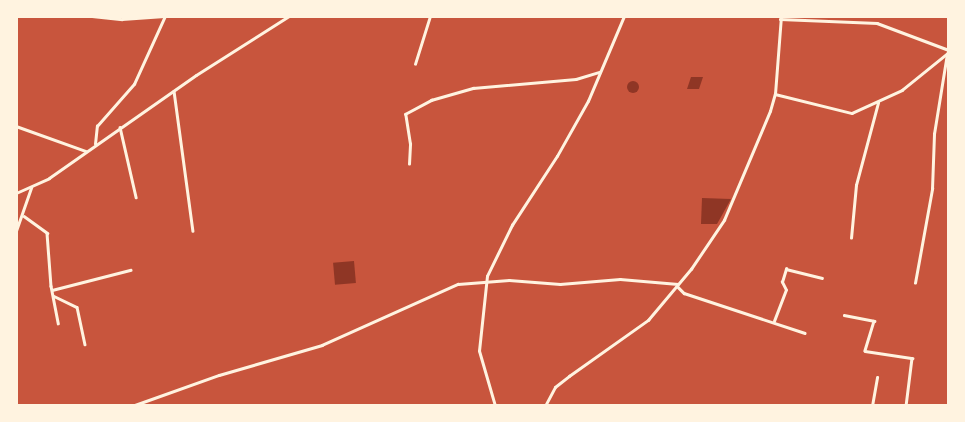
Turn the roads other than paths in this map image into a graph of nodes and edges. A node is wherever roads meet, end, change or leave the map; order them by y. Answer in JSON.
{"nodes":[{"id":1,"x":92,"y":16,"type":"edge"},
{"id":2,"x":165,"y":16,"type":"edge"},
{"id":3,"x":289,"y":16,"type":"edge"},
{"id":4,"x":430,"y":16,"type":"edge"},
{"id":5,"x":624,"y":16,"type":"edge"},
{"id":6,"x":781,"y":18,"type":"edge"},
{"id":7,"x":948,"y":52,"type":"edge"},
{"id":8,"x":415,"y":64,"type":"dead end"},
{"id":9,"x":599,"y":72,"type":"junction"},
{"id":10,"x":174,"y":90,"type":"junction"},
{"id":11,"x":775,"y":94,"type":"junction"},
{"id":12,"x":878,"y":103,"type":"junction"},
{"id":13,"x":16,"y":126,"type":"edge"},
{"id":14,"x":120,"y":127,"type":"junction"},
{"id":15,"x":95,"y":144,"type":"junction"},
{"id":16,"x":86,"y":151,"type":"junction"},
{"id":17,"x":409,"y":164,"type":"dead end"},
{"id":18,"x":31,"y":188,"type":"junction"},
{"id":19,"x":16,"y":193,"type":"edge"},
{"id":20,"x":136,"y":196,"type":"dead end"},
{"id":21,"x":24,"y":216,"type":"junction"},
{"id":22,"x":16,"y":231,"type":"edge"},
{"id":23,"x":193,"y":231,"type":"dead end"},
{"id":24,"x":851,"y":238,"type":"dead end"},
{"id":25,"x":130,"y":270,"type":"dead end"},
{"id":26,"x":822,"y":278,"type":"dead end"},
{"id":27,"x":486,"y":282,"type":"junction"},
{"id":28,"x":915,"y":283,"type":"dead end"},
{"id":29,"x":678,"y":285,"type":"junction"},
{"id":30,"x":52,"y":290,"type":"junction"},
{"id":31,"x":54,"y":296,"type":"junction"},
{"id":32,"x":844,"y":315,"type":"dead end"},
{"id":33,"x":774,"y":321,"type":"junction"},
{"id":34,"x":58,"y":323,"type":"dead end"},
{"id":35,"x":805,"y":333,"type":"dead end"},
{"id":36,"x":85,"y":344,"type":"dead end"},
{"id":37,"x":878,"y":377,"type":"dead end"},
{"id":38,"x":132,"y":406,"type":"edge"},
{"id":39,"x":495,"y":406,"type":"edge"},
{"id":40,"x":545,"y":406,"type":"edge"},
{"id":41,"x":872,"y":406,"type":"edge"},
{"id":42,"x":906,"y":406,"type":"edge"}],
"edges":[{"from":1,"to":2,"type":"street"},
{"from":2,"to":15,"type":"street"},
{"from":3,"to":10,"type":"main road"},
{"from":4,"to":8,"type":"street"},
{"from":5,"to":9,"type":"street"},
{"from":6,"to":7,"type":"street"},
{"from":6,"to":11,"type":"street"},
{"from":7,"to":12,"type":"street"},
{"from":7,"to":28,"type":"street"},
{"from":9,"to":17,"type":"street"},
{"from":9,"to":27,"type":"street"},
{"from":10,"to":14,"type":"main road"},
{"from":10,"to":23,"type":"street"},
{"from":11,"to":12,"type":"street"},
{"from":11,"to":29,"type":"street"},
{"from":12,"to":24,"type":"street"},
{"from":13,"to":16,"type":"street"},
{"from":14,"to":15,"type":"main road"},
{"from":14,"to":20,"type":"street"},
{"from":15,"to":16,"type":"main road"},
{"from":16,"to":18,"type":"main road"},
{"from":18,"to":19,"type":"main road"},
{"from":18,"to":21,"type":"street"},
{"from":21,"to":22,"type":"street"},
{"from":21,"to":30,"type":"street"},
{"from":25,"to":30,"type":"street"},
{"from":26,"to":33,"type":"street"},
{"from":27,"to":29,"type":"street"},
{"from":27,"to":38,"type":"street"},
{"from":27,"to":39,"type":"street"},
{"from":29,"to":33,"type":"street"},
{"from":29,"to":40,"type":"street"},
{"from":30,"to":31,"type":"street"},
{"from":31,"to":34,"type":"street"},
{"from":31,"to":36,"type":"street"},
{"from":32,"to":42,"type":"street"},
{"from":33,"to":35,"type":"street"},
{"from":37,"to":41,"type":"street"}]}
